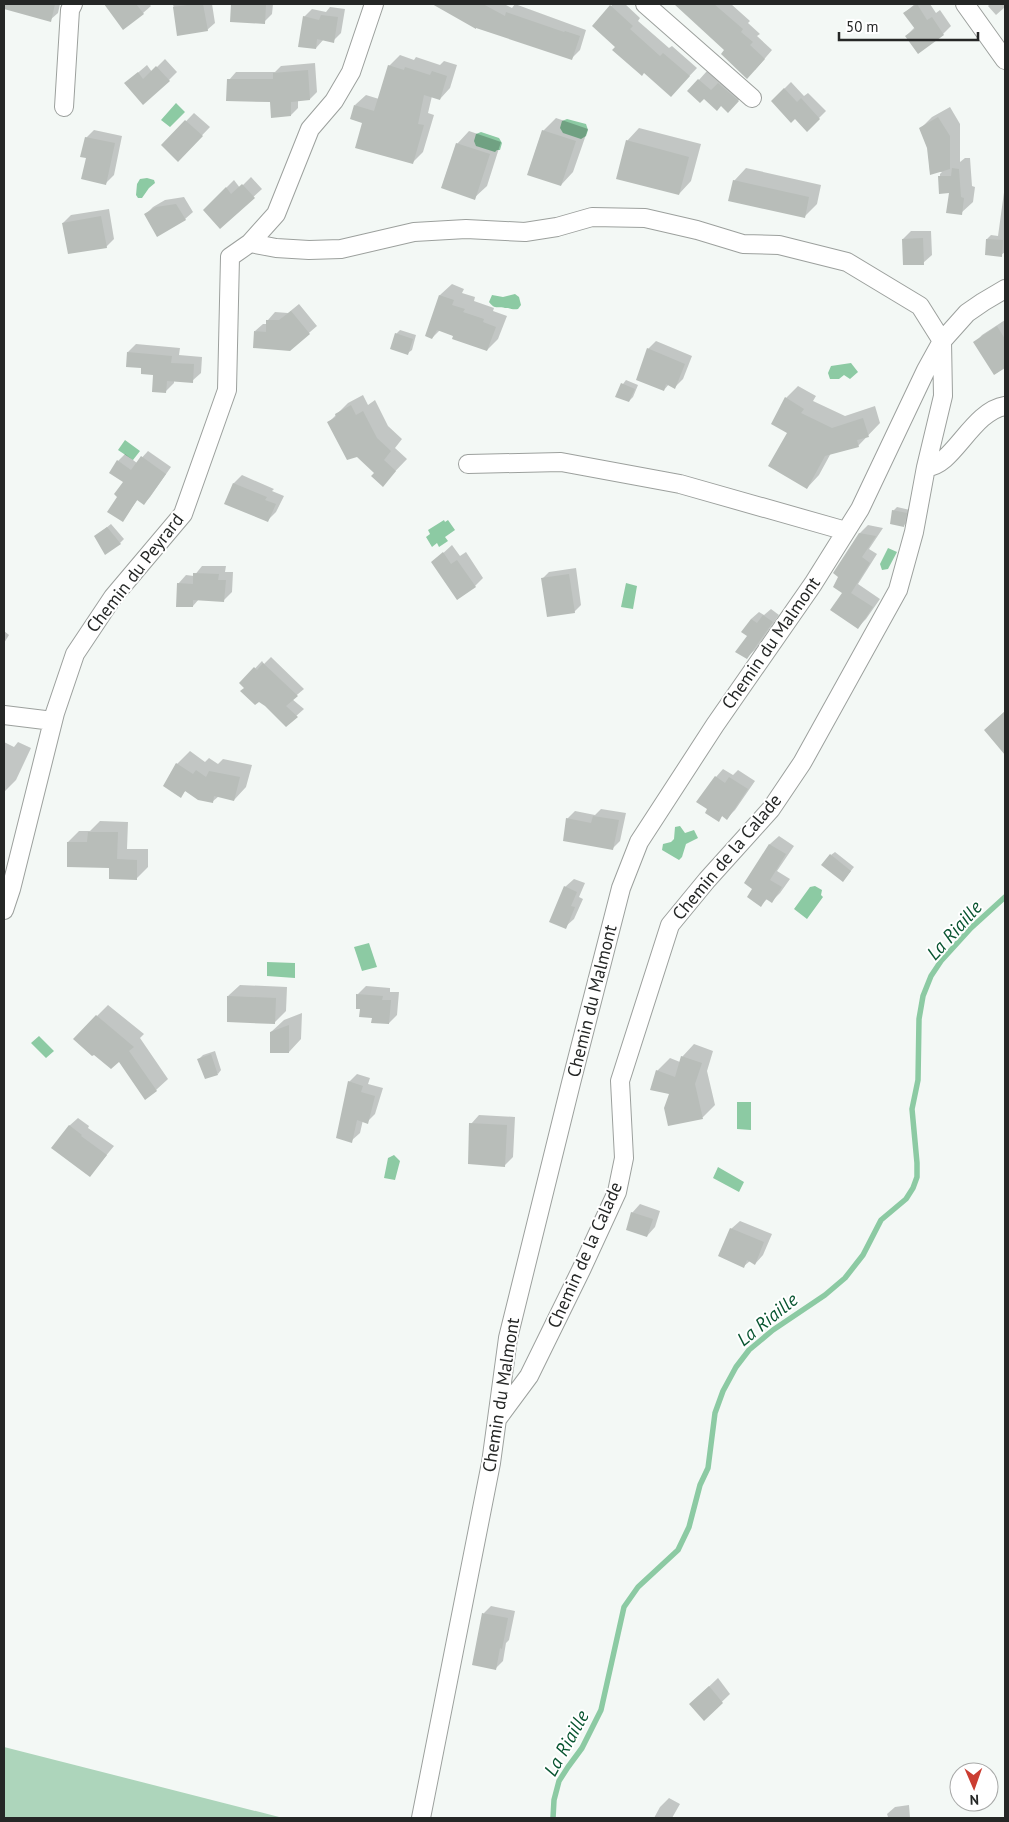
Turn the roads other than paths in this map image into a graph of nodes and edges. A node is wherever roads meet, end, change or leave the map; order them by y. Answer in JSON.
{"nodes":[{"id":1,"x":73,"y":4,"type":"edge"},
{"id":2,"x":374,"y":4,"type":"edge"},
{"id":3,"x":645,"y":4,"type":"edge"},
{"id":4,"x":965,"y":4,"type":"edge"},
{"id":5,"x":1005,"y":60,"type":"edge"},
{"id":6,"x":752,"y":98,"type":"dead end"},
{"id":7,"x":64,"y":107,"type":"dead end"},
{"id":8,"x":250,"y":243,"type":"junction"},
{"id":9,"x":1005,"y":289,"type":"edge"},
{"id":10,"x":942,"y":341,"type":"junction"},
{"id":11,"x":1005,"y":406,"type":"edge"},
{"id":12,"x":468,"y":464,"type":"dead end"},
{"id":13,"x":926,"y":467,"type":"junction"},
{"id":14,"x":846,"y":531,"type":"junction"},
{"id":15,"x":4,"y":715,"type":"edge"},
{"id":16,"x":53,"y":721,"type":"junction"},
{"id":17,"x":4,"y":910,"type":"edge"},
{"id":18,"x":496,"y":1420,"type":"junction"},
{"id":19,"x":421,"y":1818,"type":"edge"}],
"edges":[{"from":1,"to":7,"type":"street"},
{"from":2,"to":8,"type":"street","name":"Chemin du Peyrard"},
{"from":3,"to":6,"type":"street"},
{"from":4,"to":5,"type":"street"},
{"from":8,"to":10,"type":"street"},
{"from":8,"to":16,"type":"street","name":"Chemin du Peyrard"},
{"from":9,"to":10,"type":"street","name":"Chemin du Malmont"},
{"from":10,"to":13,"type":"street","name":"Chemin de la Calade"},
{"from":10,"to":14,"type":"street","name":"Chemin du Malmont"},
{"from":11,"to":13,"type":"street"},
{"from":12,"to":14,"type":"street"},
{"from":13,"to":18,"type":"street","name":"Chemin de la Calade"},
{"from":14,"to":18,"type":"street","name":"Chemin du Malmont"},
{"from":15,"to":16,"type":"street"},
{"from":16,"to":17,"type":"street","name":"Chemin du Peyrard"},
{"from":18,"to":19,"type":"street","name":"Chemin du Malmont"}]}
